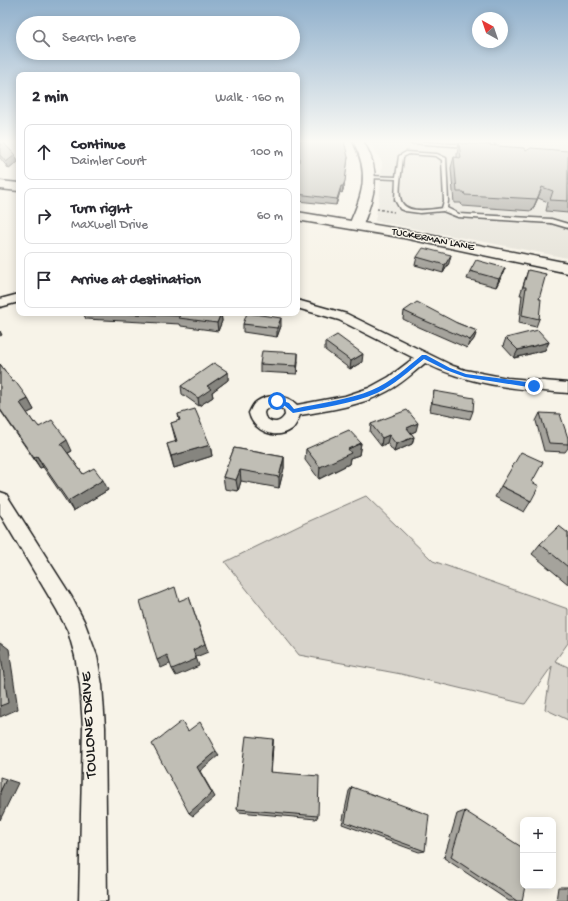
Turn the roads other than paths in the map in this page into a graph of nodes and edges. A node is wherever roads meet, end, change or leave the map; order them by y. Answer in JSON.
{"nodes":[{"id":1,"x":369,"y":183,"type":"edge"},
{"id":2,"x":398,"y":183,"type":"edge"},
{"id":3,"x":445,"y":183,"type":"edge"},
{"id":4,"x":0,"y":185,"type":"edge"},
{"id":5,"x":16,"y":187,"type":"edge"},
{"id":6,"x":444,"y":209,"type":"junction"},
{"id":7,"x":300,"y":216,"type":"edge"},
{"id":8,"x":356,"y":225,"type":"junction"},
{"id":9,"x":568,"y":226,"type":"edge"},
{"id":10,"x":568,"y":268,"type":"edge"},
{"id":11,"x":16,"y":299,"type":"edge"},
{"id":12,"x":0,"y":303,"type":"edge"},
{"id":13,"x":300,"y":305,"type":"edge"},
{"id":14,"x":424,"y":357,"type":"junction"},
{"id":15,"x":568,"y":388,"type":"edge"},
{"id":16,"x":293,"y":411,"type":"dead end"},
{"id":17,"x":3,"y":510,"type":"edge"},
{"id":18,"x":93,"y":901,"type":"edge"}],
"edges":[{"from":1,"to":8,"type":"street"},
{"from":2,"to":6,"type":"lane"},
{"from":3,"to":6,"type":"lane"},
{"from":4,"to":5,"type":"main road"},
{"from":6,"to":9,"type":"lane"},
{"from":7,"to":8,"type":"main road","name":"TUCKERMAN LANE"},
{"from":8,"to":10,"type":"main road","name":"TUCKERMAN LANE"},
{"from":11,"to":12,"type":"street"},
{"from":13,"to":14,"type":"street"},
{"from":14,"to":15,"type":"street"},
{"from":14,"to":16,"type":"street"},
{"from":17,"to":18,"type":"street","name":"TOULONE DRIVE"}]}
